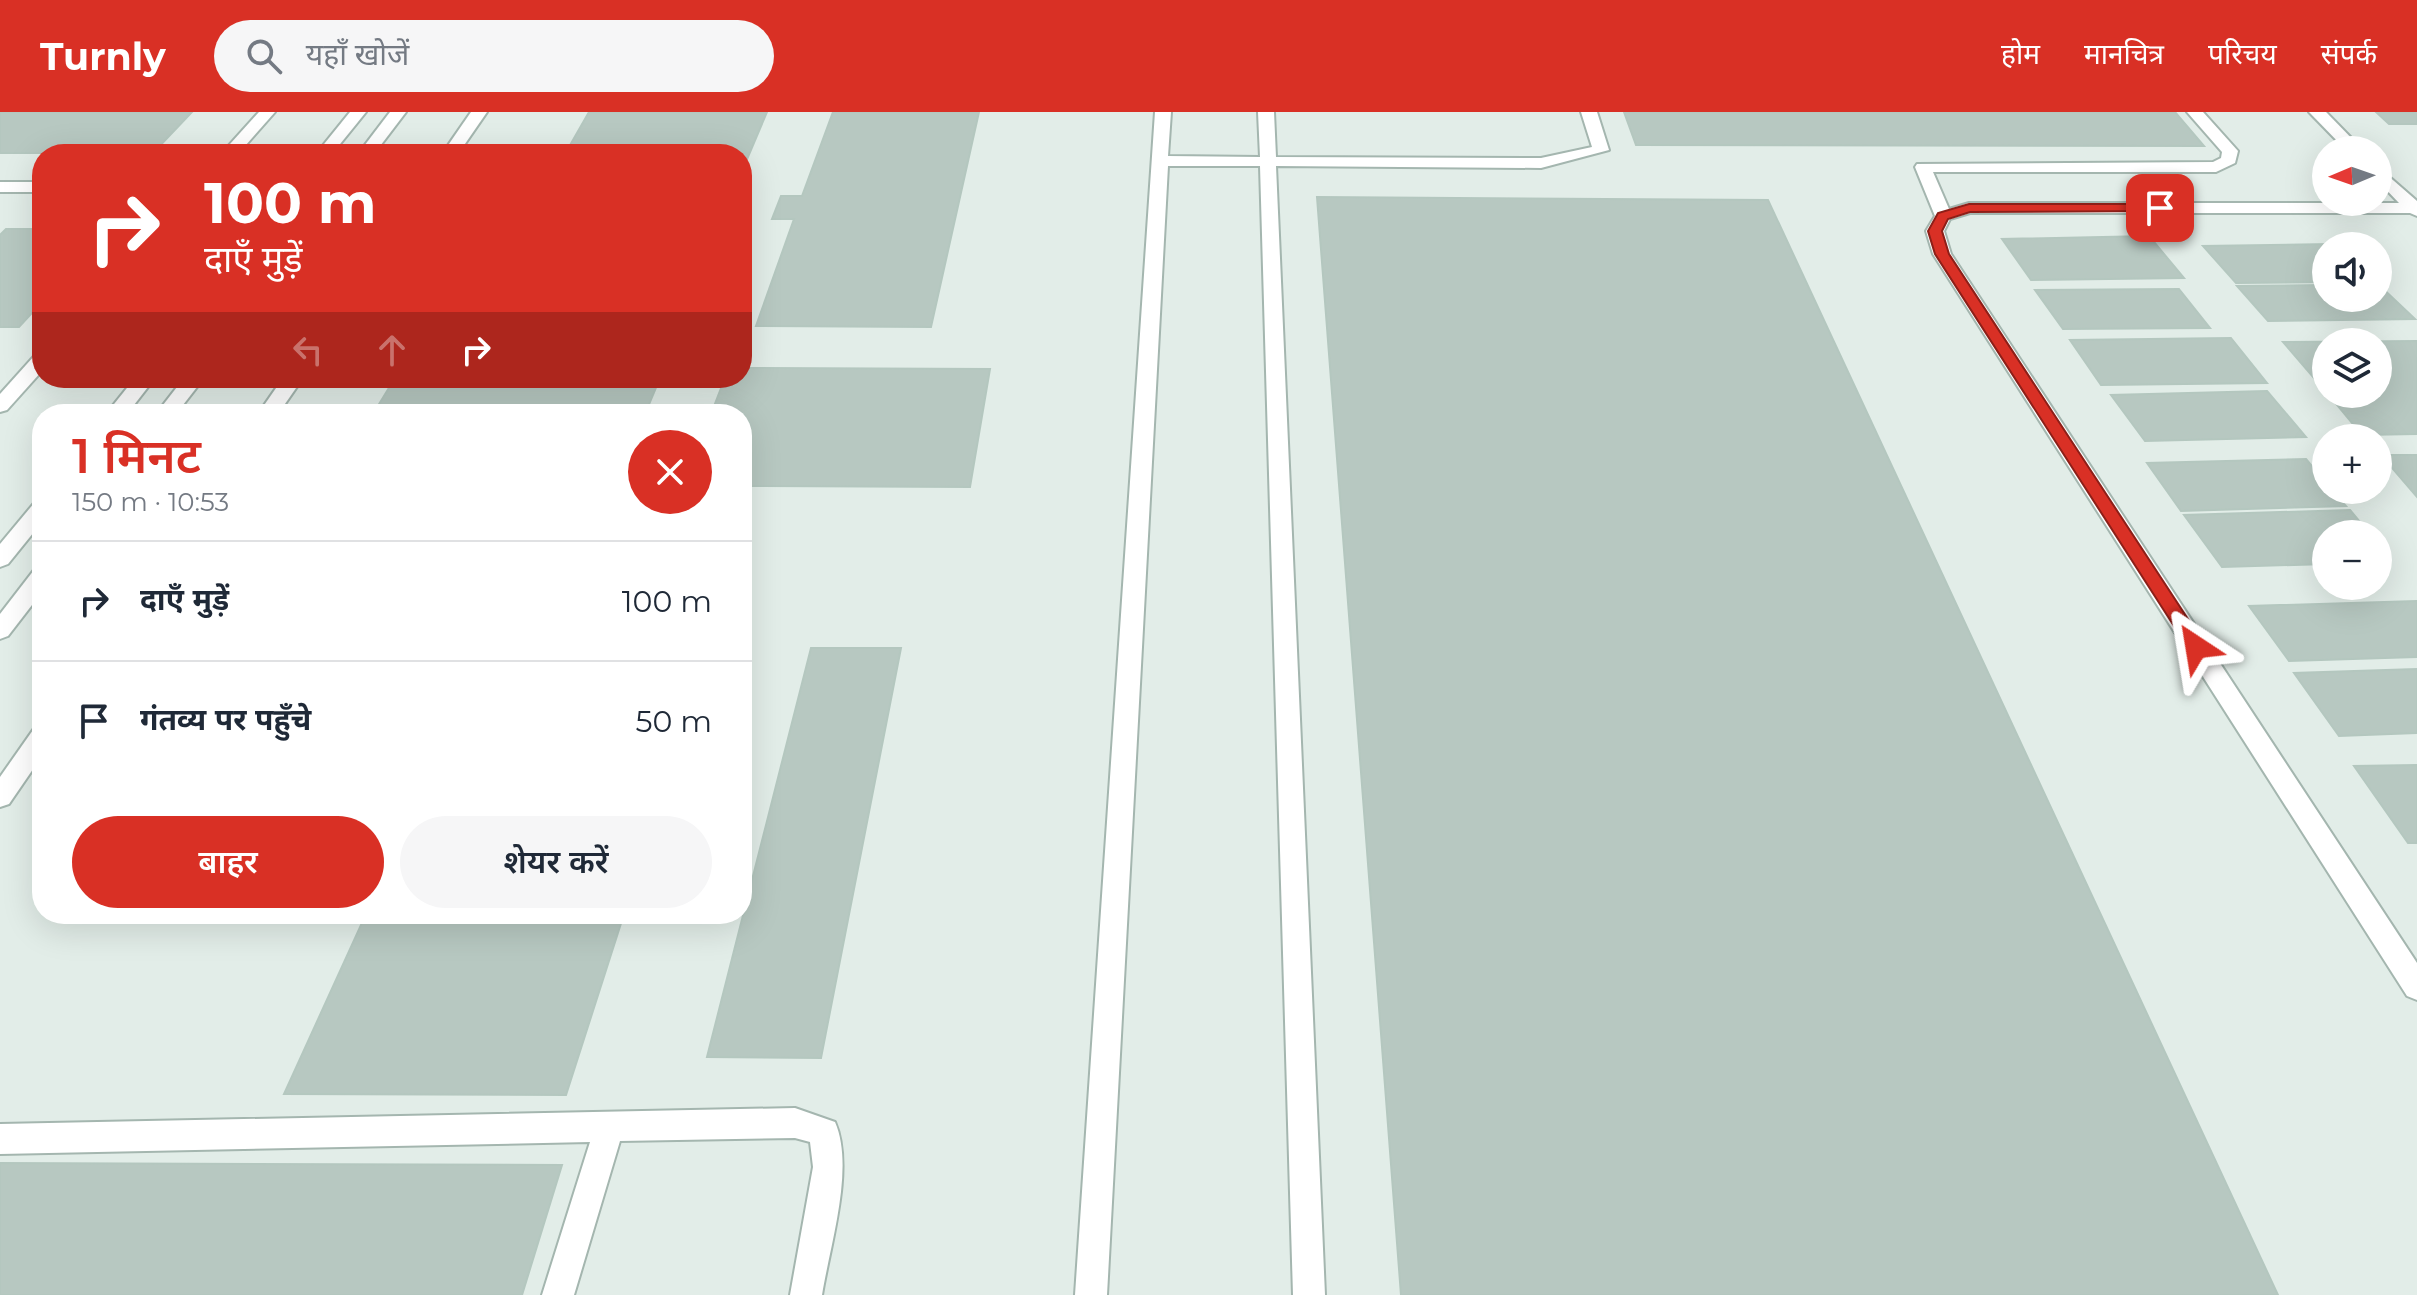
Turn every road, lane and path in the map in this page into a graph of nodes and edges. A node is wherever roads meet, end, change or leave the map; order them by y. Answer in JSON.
{"nodes":[{"id":1,"x":267,"y":112,"type":"edge"},
{"id":2,"x":358,"y":112,"type":"edge"},
{"id":3,"x":398,"y":112,"type":"edge"},
{"id":4,"x":479,"y":112,"type":"edge"},
{"id":5,"x":1163,"y":112,"type":"edge"},
{"id":6,"x":1266,"y":112,"type":"edge"},
{"id":7,"x":1589,"y":112,"type":"edge"},
{"id":8,"x":2195,"y":112,"type":"edge"},
{"id":9,"x":2317,"y":112,"type":"edge"},
{"id":10,"x":2341,"y":136,"type":"edge"},
{"id":11,"x":238,"y":144,"type":"edge"},
{"id":12,"x":332,"y":144,"type":"edge"},
{"id":13,"x":374,"y":144,"type":"edge"},
{"id":14,"x":457,"y":144,"type":"edge"},
{"id":15,"x":1267,"y":160,"type":"junction"},
{"id":16,"x":1161,"y":161,"type":"junction"},
{"id":17,"x":2392,"y":186,"type":"edge"},
{"id":18,"x":0,"y":187,"type":"edge"},
{"id":19,"x":32,"y":187,"type":"edge"},
{"id":20,"x":2415,"y":210,"type":"edge"},
{"id":21,"x":1943,"y":216,"type":"junction"},
{"id":22,"x":32,"y":370,"type":"edge"},
{"id":23,"x":137,"y":388,"type":"edge"},
{"id":24,"x":186,"y":388,"type":"edge"},
{"id":25,"x":124,"y":404,"type":"edge"},
{"id":26,"x":174,"y":404,"type":"edge"},
{"id":27,"x":0,"y":406,"type":"edge"},
{"id":28,"x":32,"y":519,"type":"edge"},
{"id":29,"x":0,"y":559,"type":"edge"},
{"id":30,"x":32,"y":589,"type":"edge"},
{"id":31,"x":0,"y":630,"type":"edge"},
{"id":32,"x":32,"y":751,"type":"edge"},
{"id":33,"x":0,"y":797,"type":"edge"},
{"id":34,"x":2417,"y":987,"type":"edge"},
{"id":35,"x":609,"y":1128,"type":"junction"},
{"id":36,"x":0,"y":1139,"type":"edge"},
{"id":37,"x":558,"y":1295,"type":"edge"},
{"id":38,"x":806,"y":1295,"type":"edge"},
{"id":39,"x":1091,"y":1295,"type":"edge"},
{"id":40,"x":1309,"y":1295,"type":"edge"}],
"edges":[{"from":1,"to":11,"type":"street"},
{"from":2,"to":12,"type":"street"},
{"from":3,"to":13,"type":"street"},
{"from":4,"to":14,"type":"street"},
{"from":5,"to":16,"type":"street"},
{"from":6,"to":15,"type":"street"},
{"from":7,"to":15,"type":"street"},
{"from":8,"to":21,"type":"street"},
{"from":9,"to":10,"type":"street"},
{"from":15,"to":16,"type":"street"},
{"from":15,"to":40,"type":"street"},
{"from":16,"to":39,"type":"street"},
{"from":17,"to":20,"type":"street"},
{"from":18,"to":19,"type":"street"},
{"from":20,"to":21,"type":"street"},
{"from":21,"to":34,"type":"street"},
{"from":22,"to":27,"type":"street"},
{"from":23,"to":25,"type":"street"},
{"from":24,"to":26,"type":"street"},
{"from":28,"to":29,"type":"street"},
{"from":30,"to":31,"type":"street"},
{"from":32,"to":33,"type":"street"},
{"from":35,"to":36,"type":"street"},
{"from":35,"to":37,"type":"street"},
{"from":35,"to":38,"type":"street"}]}
